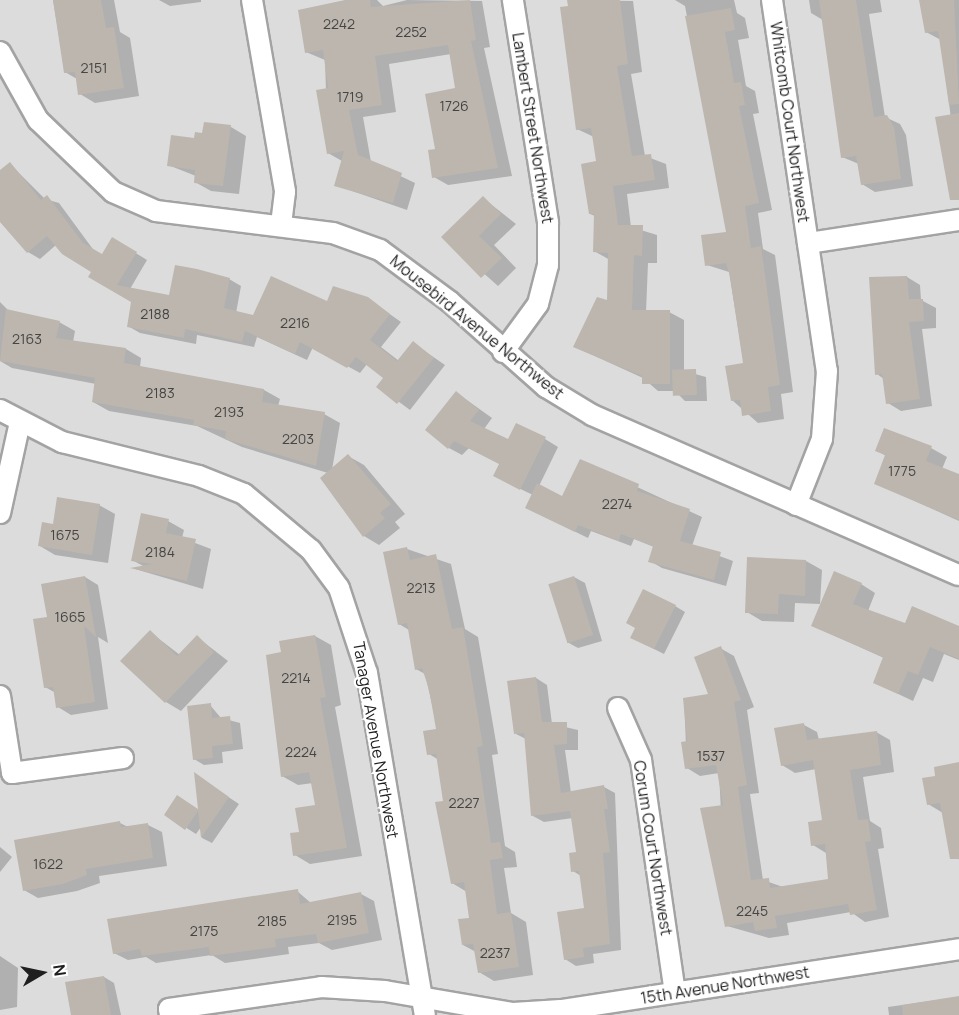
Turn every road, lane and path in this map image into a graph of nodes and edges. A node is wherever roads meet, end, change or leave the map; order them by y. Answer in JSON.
{"nodes":[{"id":1,"x":252,"y":0,"type":"edge"},
{"id":2,"x":513,"y":0,"type":"edge"},
{"id":3,"x":772,"y":0,"type":"edge"},
{"id":4,"x":0,"y":52,"type":"edge"},
{"id":5,"x":959,"y":220,"type":"edge"},
{"id":6,"x":281,"y":225,"type":"junction"},
{"id":7,"x":808,"y":243,"type":"junction"},
{"id":8,"x":503,"y":352,"type":"junction"},
{"id":9,"x":0,"y":410,"type":"edge"},
{"id":10,"x":20,"y":422,"type":"junction"},
{"id":11,"x":796,"y":505,"type":"junction"},
{"id":12,"x":0,"y":513,"type":"edge"},
{"id":13,"x":959,"y":575,"type":"edge"},
{"id":14,"x":0,"y":696,"type":"edge"},
{"id":15,"x":618,"y":708,"type":"dead end"},
{"id":16,"x":123,"y":758,"type":"dead end"},
{"id":17,"x":959,"y":949,"type":"edge"},
{"id":18,"x":675,"y":992,"type":"junction"},
{"id":19,"x":424,"y":1007,"type":"edge"},
{"id":20,"x":170,"y":1012,"type":"edge"}],
"edges":[{"from":1,"to":6,"type":"street"},
{"from":2,"to":8,"type":"street","name":"Lambert Street Northwest"},
{"from":3,"to":7,"type":"street","name":"Whitcomb Court Northwest"},
{"from":4,"to":6,"type":"street","name":"Mousebird Avenue Northwest"},
{"from":5,"to":7,"type":"street"},
{"from":6,"to":8,"type":"street","name":"Mousebird Avenue Northwest"},
{"from":7,"to":11,"type":"street","name":"Whitcomb Court Northwest"},
{"from":8,"to":11,"type":"street","name":"Mousebird Avenue Northwest"},
{"from":9,"to":10,"type":"street","name":"Tanager Avenue Northwest"},
{"from":10,"to":12,"type":"street"},
{"from":10,"to":19,"type":"street","name":"Tanager Avenue Northwest"},
{"from":11,"to":13,"type":"street","name":"Mousebird Avenue Northwest"},
{"from":14,"to":16,"type":"street"},
{"from":15,"to":18,"type":"street","name":"Corum Court Northwest"},
{"from":17,"to":18,"type":"street","name":"15th Avenue Northwest"},
{"from":18,"to":19,"type":"street","name":"15th Avenue Northwest"},
{"from":19,"to":20,"type":"street","name":"15th Avenue Northwest"}]}
